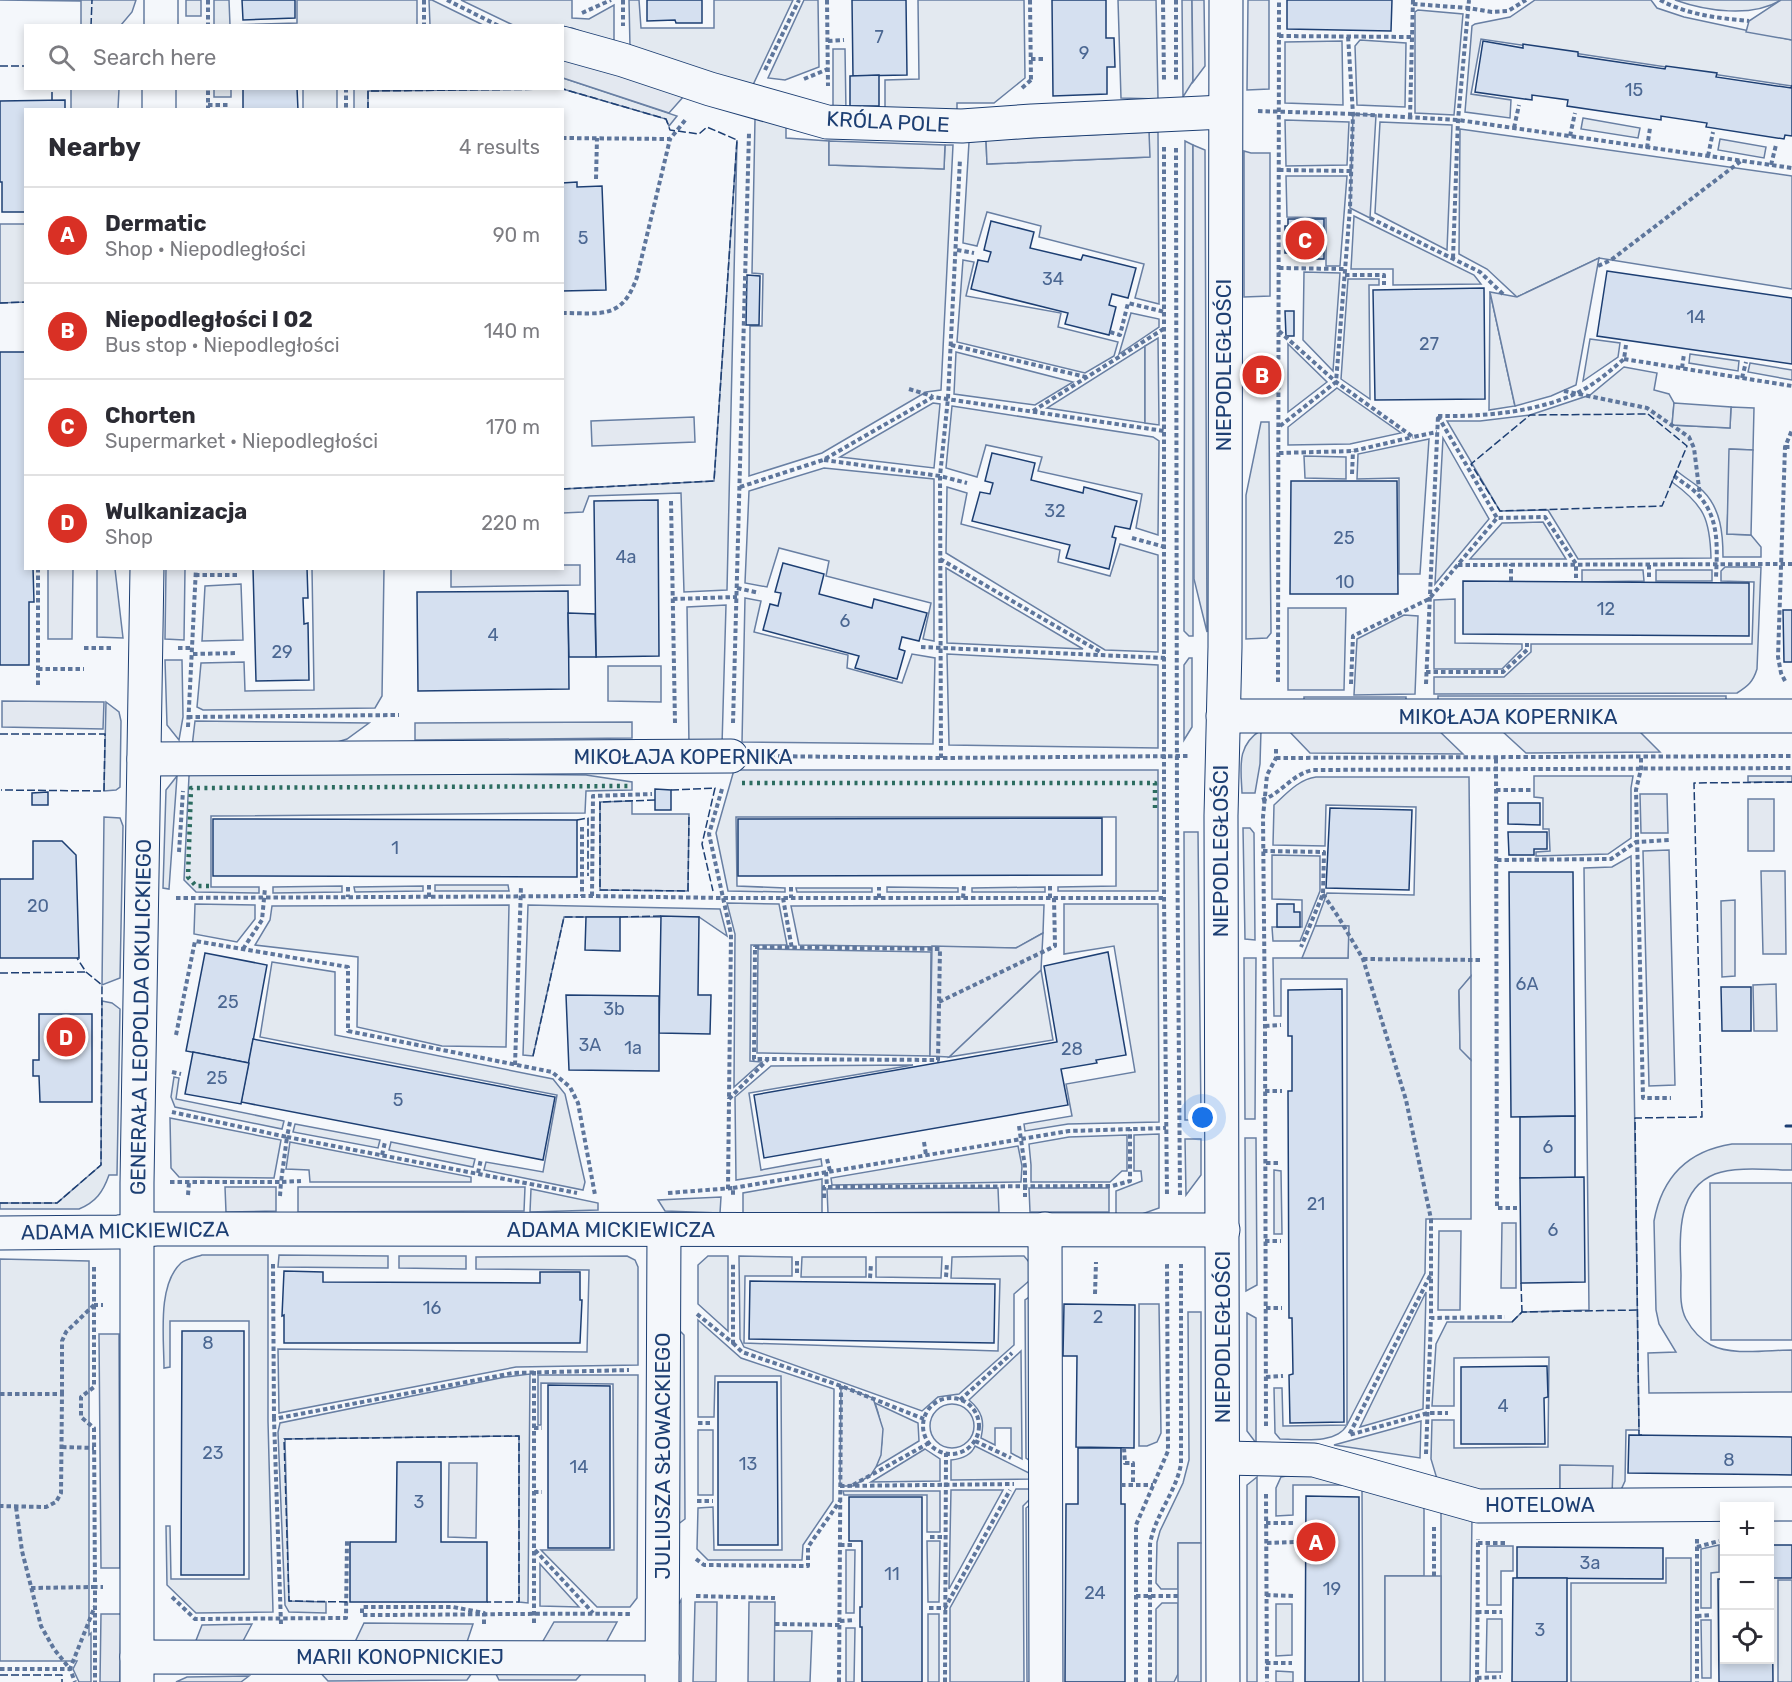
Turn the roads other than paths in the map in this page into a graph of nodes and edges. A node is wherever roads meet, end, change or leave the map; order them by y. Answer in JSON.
{"nodes":[{"id":1,"x":161,"y":0,"type":"edge"},
{"id":2,"x":1224,"y":7,"type":"edge"},
{"id":3,"x":161,"y":24,"type":"edge"},
{"id":4,"x":564,"y":44,"type":"edge"},
{"id":5,"x":159,"y":90,"type":"edge"},
{"id":6,"x":159,"y":108,"type":"edge"},
{"id":7,"x":1224,"y":112,"type":"junction"},
{"id":8,"x":147,"y":570,"type":"edge"},
{"id":9,"x":1223,"y":716,"type":"junction"},
{"id":10,"x":1792,"y":716,"type":"edge"},
{"id":11,"x":731,"y":756,"type":"road end"},
{"id":12,"x":144,"y":759,"type":"junction"},
{"id":13,"x":1045,"y":1229,"type":"junction"},
{"id":14,"x":1223,"y":1230,"type":"junction"},
{"id":15,"x":138,"y":1231,"type":"junction"},
{"id":16,"x":664,"y":1231,"type":"junction"},
{"id":17,"x":0,"y":1233,"type":"edge"},
{"id":18,"x":1223,"y":1458,"type":"junction"},
{"id":19,"x":1792,"y":1504,"type":"edge"},
{"id":20,"x":137,"y":1669,"type":"edge"},
{"id":21,"x":662,"y":1670,"type":"edge"},
{"id":22,"x":1046,"y":1682,"type":"edge"},
{"id":23,"x":1223,"y":1682,"type":"edge"}],
"edges":[{"from":1,"to":3,"type":"street"},
{"from":2,"to":7,"type":"street","name":"NIEPODLEGŁOŚCI"},
{"from":4,"to":7,"type":"street","name":"KRÓLA POLE"},
{"from":5,"to":6,"type":"street"},
{"from":7,"to":9,"type":"street","name":"NIEPODLEGŁOŚCI"},
{"from":8,"to":12,"type":"street","name":"GENERAŁA LEOPOLDA OKULICKIEGO"},
{"from":9,"to":10,"type":"street","name":"MIKOŁAJA KOPERNIKA"},
{"from":9,"to":14,"type":"street","name":"NIEPODLEGŁOŚCI"},
{"from":11,"to":12,"type":"street","name":"MIKOŁAJA KOPERNIKA"},
{"from":12,"to":15,"type":"street","name":"GENERAŁA LEOPOLDA OKULICKIEGO"},
{"from":13,"to":14,"type":"street","name":"ADAMA MICKIEWICZA"},
{"from":13,"to":16,"type":"street","name":"ADAMA MICKIEWICZA"},
{"from":13,"to":22,"type":"street"},
{"from":14,"to":18,"type":"street","name":"NIEPODLEGŁOŚCI"},
{"from":15,"to":16,"type":"street","name":"ADAMA MICKIEWICZA"},
{"from":15,"to":17,"type":"street","name":"ADAMA MICKIEWICZA"},
{"from":15,"to":20,"type":"street","name":"GENERAŁA LEOPOLDA OKULICKIEGO"},
{"from":16,"to":21,"type":"street","name":"JULIUSZA SŁOWACKIEGO"},
{"from":18,"to":19,"type":"street","name":"HOTELOWA"},
{"from":18,"to":23,"type":"street","name":"NIEPODLEGŁOŚCI"},
{"from":20,"to":21,"type":"street","name":"MARII KONOPNICKIEJ"}]}
